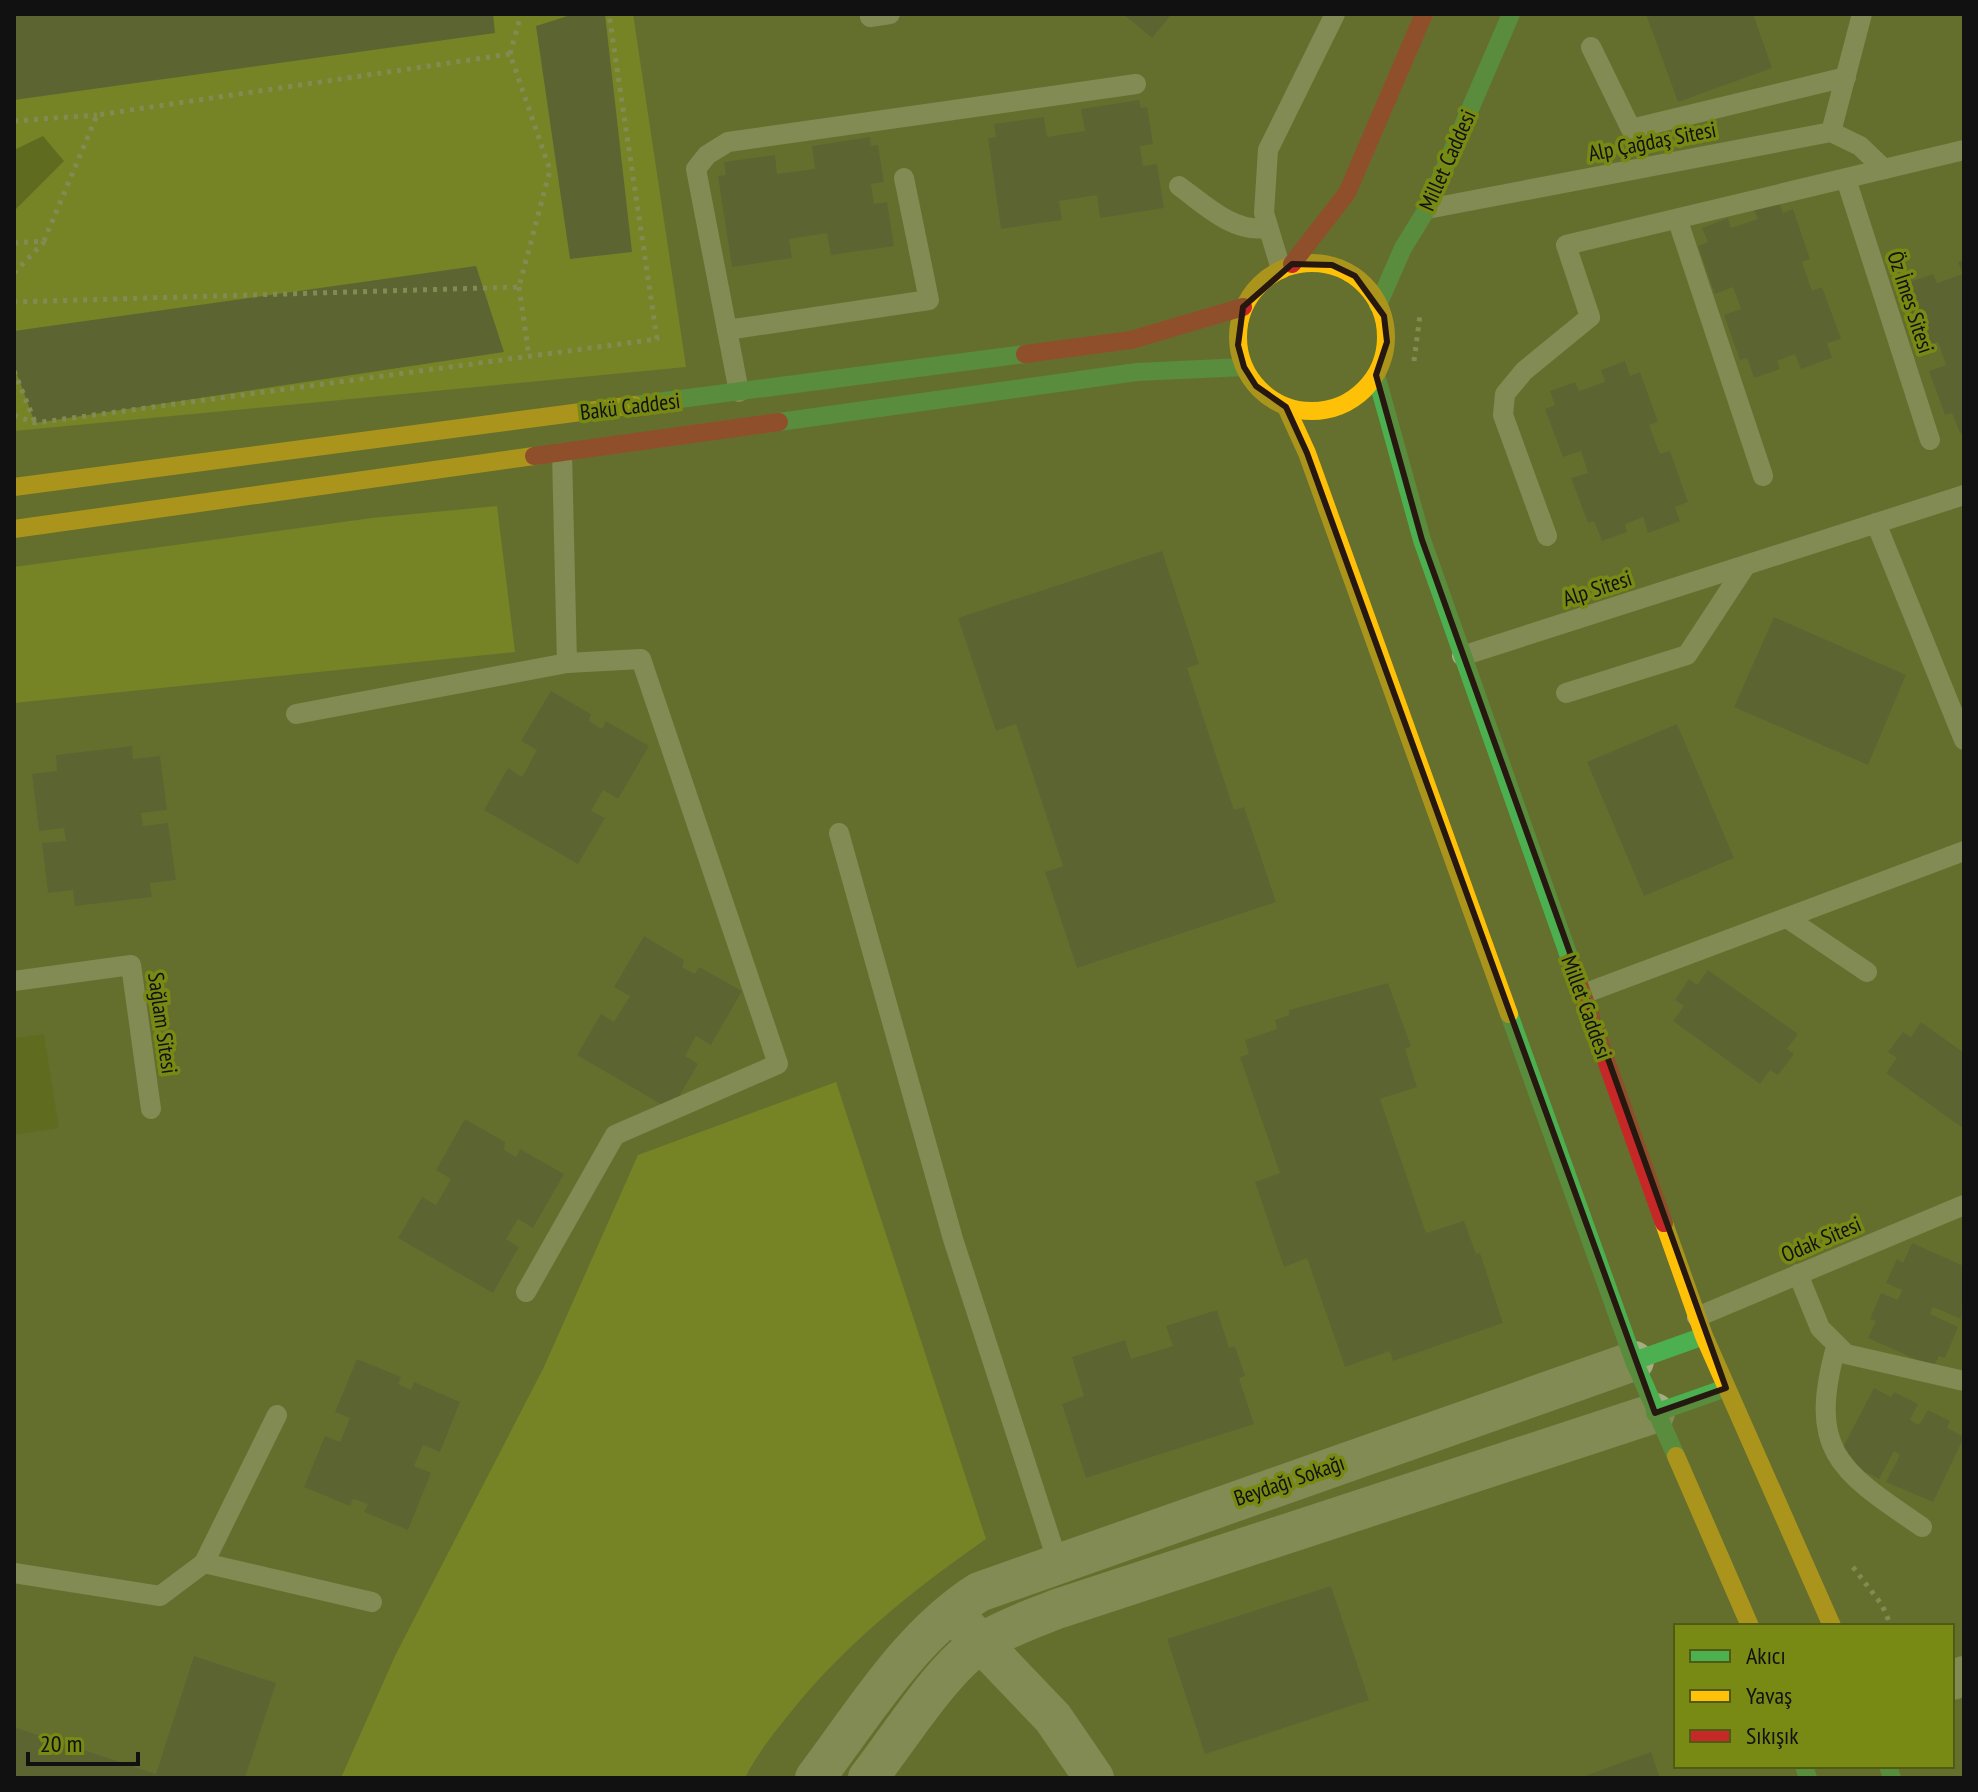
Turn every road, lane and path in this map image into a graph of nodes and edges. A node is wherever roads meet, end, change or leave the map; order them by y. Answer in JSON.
{"nodes":[{"id":1,"x":521,"y":14,"type":"edge"},
{"id":2,"x":609,"y":14,"type":"edge"},
{"id":3,"x":1335,"y":14,"type":"edge"},
{"id":4,"x":1424,"y":14,"type":"edge"},
{"id":5,"x":1511,"y":14,"type":"edge"},
{"id":6,"x":1862,"y":14,"type":"edge"},
{"id":7,"x":1591,"y":47,"type":"dead end"},
{"id":8,"x":510,"y":54,"type":"junction"},
{"id":9,"x":1846,"y":77,"type":"junction"},
{"id":10,"x":1136,"y":84,"type":"dead end"},
{"id":11,"x":97,"y":115,"type":"junction"},
{"id":12,"x":14,"y":121,"type":"edge"},
{"id":13,"x":1831,"y":132,"type":"junction"},
{"id":14,"x":1964,"y":150,"type":"edge"},
{"id":15,"x":1884,"y":169,"type":"junction"},
{"id":16,"x":904,"y":178,"type":"dead end"},
{"id":17,"x":1846,"y":179,"type":"junction"},
{"id":18,"x":1179,"y":186,"type":"dead end"},
{"id":19,"x":1427,"y":209,"type":"junction"},
{"id":20,"x":1678,"y":221,"type":"junction"},
{"id":21,"x":1266,"y":228,"type":"junction"},
{"id":22,"x":44,"y":241,"type":"junction"},
{"id":23,"x":14,"y":243,"type":"edge"},
{"id":24,"x":1287,"y":267,"type":"junction"},
{"id":25,"x":14,"y":273,"type":"edge"},
{"id":26,"x":519,"y":287,"type":"junction"},
{"id":27,"x":14,"y":302,"type":"edge"},
{"id":28,"x":1378,"y":305,"type":"junction"},
{"id":29,"x":1243,"y":307,"type":"junction"},
{"id":30,"x":727,"y":330,"type":"junction"},
{"id":31,"x":529,"y":356,"type":"junction"},
{"id":32,"x":1244,"y":367,"type":"junction"},
{"id":33,"x":14,"y":371,"type":"edge"},
{"id":34,"x":1376,"y":375,"type":"junction"},
{"id":35,"x":739,"y":392,"type":"junction"},
{"id":36,"x":1286,"y":407,"type":"junction"},
{"id":37,"x":14,"y":415,"type":"edge"},
{"id":38,"x":35,"y":423,"type":"junction"},
{"id":39,"x":1930,"y":440,"type":"dead end"},
{"id":40,"x":562,"y":453,"type":"junction"},
{"id":41,"x":1763,"y":476,"type":"dead end"},
{"id":42,"x":14,"y":487,"type":"edge"},
{"id":43,"x":1964,"y":495,"type":"edge"},
{"id":44,"x":1876,"y":523,"type":"junction"},
{"id":45,"x":14,"y":529,"type":"edge"},
{"id":46,"x":1547,"y":536,"type":"dead end"},
{"id":47,"x":1746,"y":565,"type":"junction"},
{"id":48,"x":1462,"y":656,"type":"junction"},
{"id":49,"x":567,"y":663,"type":"junction"},
{"id":50,"x":1566,"y":693,"type":"dead end"},
{"id":51,"x":296,"y":714,"type":"dead end"},
{"id":52,"x":1964,"y":740,"type":"edge"},
{"id":53,"x":839,"y":833,"type":"dead end"},
{"id":54,"x":1964,"y":851,"type":"edge"},
{"id":55,"x":1787,"y":918,"type":"junction"},
{"id":56,"x":1867,"y":972,"type":"dead end"},
{"id":57,"x":14,"y":981,"type":"edge"},
{"id":58,"x":1583,"y":994,"type":"junction"},
{"id":59,"x":151,"y":1109,"type":"dead end"},
{"id":60,"x":1964,"y":1205,"type":"edge"},
{"id":61,"x":1798,"y":1274,"type":"junction"},
{"id":62,"x":526,"y":1292,"type":"dead end"},
{"id":63,"x":1700,"y":1327,"type":"junction"},
{"id":64,"x":1836,"y":1347,"type":"junction"},
{"id":65,"x":1634,"y":1361,"type":"junction"},
{"id":66,"x":1964,"y":1381,"type":"edge"},
{"id":67,"x":1726,"y":1388,"type":"junction"},
{"id":68,"x":1655,"y":1413,"type":"junction"},
{"id":69,"x":277,"y":1415,"type":"dead end"},
{"id":70,"x":1922,"y":1527,"type":"dead end"},
{"id":71,"x":204,"y":1563,"type":"junction"},
{"id":72,"x":1058,"y":1563,"type":"junction"},
{"id":73,"x":14,"y":1573,"type":"edge"},
{"id":74,"x":372,"y":1602,"type":"dead end"},
{"id":75,"x":950,"y":1610,"type":"junction"},
{"id":76,"x":1749,"y":1624,"type":"edge"},
{"id":77,"x":1831,"y":1624,"type":"edge"},
{"id":78,"x":982,"y":1642,"type":"junction"},
{"id":79,"x":815,"y":1778,"type":"edge"},
{"id":80,"x":868,"y":1778,"type":"edge"},
{"id":81,"x":1094,"y":1778,"type":"edge"}],
"edges":[{"from":1,"to":8,"type":"path"},
{"from":2,"to":31,"type":"path"},
{"from":3,"to":21,"type":"lane"},
{"from":4,"to":24,"type":"main road"},
{"from":5,"to":19,"type":"main road","name":"Millet Caddesi"},
{"from":6,"to":9,"type":"lane"},
{"from":7,"to":9,"type":"lane","name":"Alp Çağdaş Sitesi"},
{"from":8,"to":11,"type":"path"},
{"from":8,"to":26,"type":"path"},
{"from":9,"to":13,"type":"lane"},
{"from":10,"to":30,"type":"lane"},
{"from":11,"to":12,"type":"path"},
{"from":11,"to":22,"type":"path"},
{"from":13,"to":15,"type":"lane"},
{"from":13,"to":19,"type":"lane","name":"Alp Çağdaş Sitesi"},
{"from":14,"to":15,"type":"lane"},
{"from":15,"to":17,"type":"lane"},
{"from":16,"to":30,"type":"lane"},
{"from":17,"to":20,"type":"lane"},
{"from":17,"to":39,"type":"lane","name":"Öz İmes Sitesi"},
{"from":18,"to":21,"type":"lane"},
{"from":19,"to":28,"type":"main road","name":"Millet Caddesi"},
{"from":20,"to":41,"type":"lane"},
{"from":20,"to":46,"type":"lane"},
{"from":21,"to":24,"type":"lane"},
{"from":22,"to":23,"type":"path"},
{"from":22,"to":25,"type":"path"},
{"from":24,"to":28,"type":"main road"},
{"from":24,"to":29,"type":"main road"},
{"from":26,"to":27,"type":"path"},
{"from":26,"to":31,"type":"path"},
{"from":28,"to":34,"type":"main road"},
{"from":29,"to":32,"type":"main road"},
{"from":29,"to":35,"type":"main road","name":"Bakü Caddesi"},
{"from":30,"to":35,"type":"lane"},
{"from":31,"to":38,"type":"path"},
{"from":32,"to":36,"type":"main road"},
{"from":32,"to":40,"type":"main road","name":"Bakü Caddesi"},
{"from":33,"to":38,"type":"path"},
{"from":34,"to":36,"type":"main road"},
{"from":34,"to":48,"type":"main road","name":"Millet Caddesi"},
{"from":35,"to":42,"type":"main road","name":"Bakü Caddesi"},
{"from":36,"to":65,"type":"main road"},
{"from":37,"to":38,"type":"path"},
{"from":40,"to":45,"type":"main road","name":"Bakü Caddesi"},
{"from":40,"to":49,"type":"lane"},
{"from":43,"to":44,"type":"lane","name":"Alp Sitesi"},
{"from":44,"to":47,"type":"lane","name":"Alp Sitesi"},
{"from":44,"to":52,"type":"lane"},
{"from":47,"to":48,"type":"lane","name":"Alp Sitesi"},
{"from":47,"to":50,"type":"lane"},
{"from":48,"to":58,"type":"main road","name":"Millet Caddesi"},
{"from":49,"to":51,"type":"lane"},
{"from":49,"to":62,"type":"lane"},
{"from":53,"to":72,"type":"lane"},
{"from":54,"to":55,"type":"lane"},
{"from":55,"to":56,"type":"lane"},
{"from":55,"to":58,"type":"lane"},
{"from":57,"to":59,"type":"lane","name":"Sağlam Sitesi"},
{"from":58,"to":63,"type":"main road","name":"Millet Caddesi"},
{"from":60,"to":61,"type":"lane","name":"Odak Sitesi"},
{"from":61,"to":63,"type":"lane","name":"Odak Sitesi"},
{"from":61,"to":64,"type":"lane"},
{"from":63,"to":65,"type":"main road"},
{"from":63,"to":67,"type":"main road","name":"Millet Caddesi"},
{"from":64,"to":66,"type":"lane"},
{"from":64,"to":70,"type":"lane"},
{"from":65,"to":68,"type":"main road"},
{"from":65,"to":72,"type":"street","name":"Beydağı Sokağı"},
{"from":67,"to":68,"type":"main road"},
{"from":67,"to":77,"type":"main road","name":"Millet Caddesi"},
{"from":68,"to":76,"type":"main road"},
{"from":68,"to":78,"type":"street"},
{"from":69,"to":71,"type":"lane"},
{"from":71,"to":73,"type":"lane"},
{"from":71,"to":74,"type":"lane"},
{"from":72,"to":75,"type":"street","name":"Beydağı Sokağı"},
{"from":75,"to":78,"type":"street"},
{"from":75,"to":79,"type":"street","name":"Beydağı Sokağı"},
{"from":78,"to":80,"type":"street"},
{"from":78,"to":81,"type":"street"}]}
